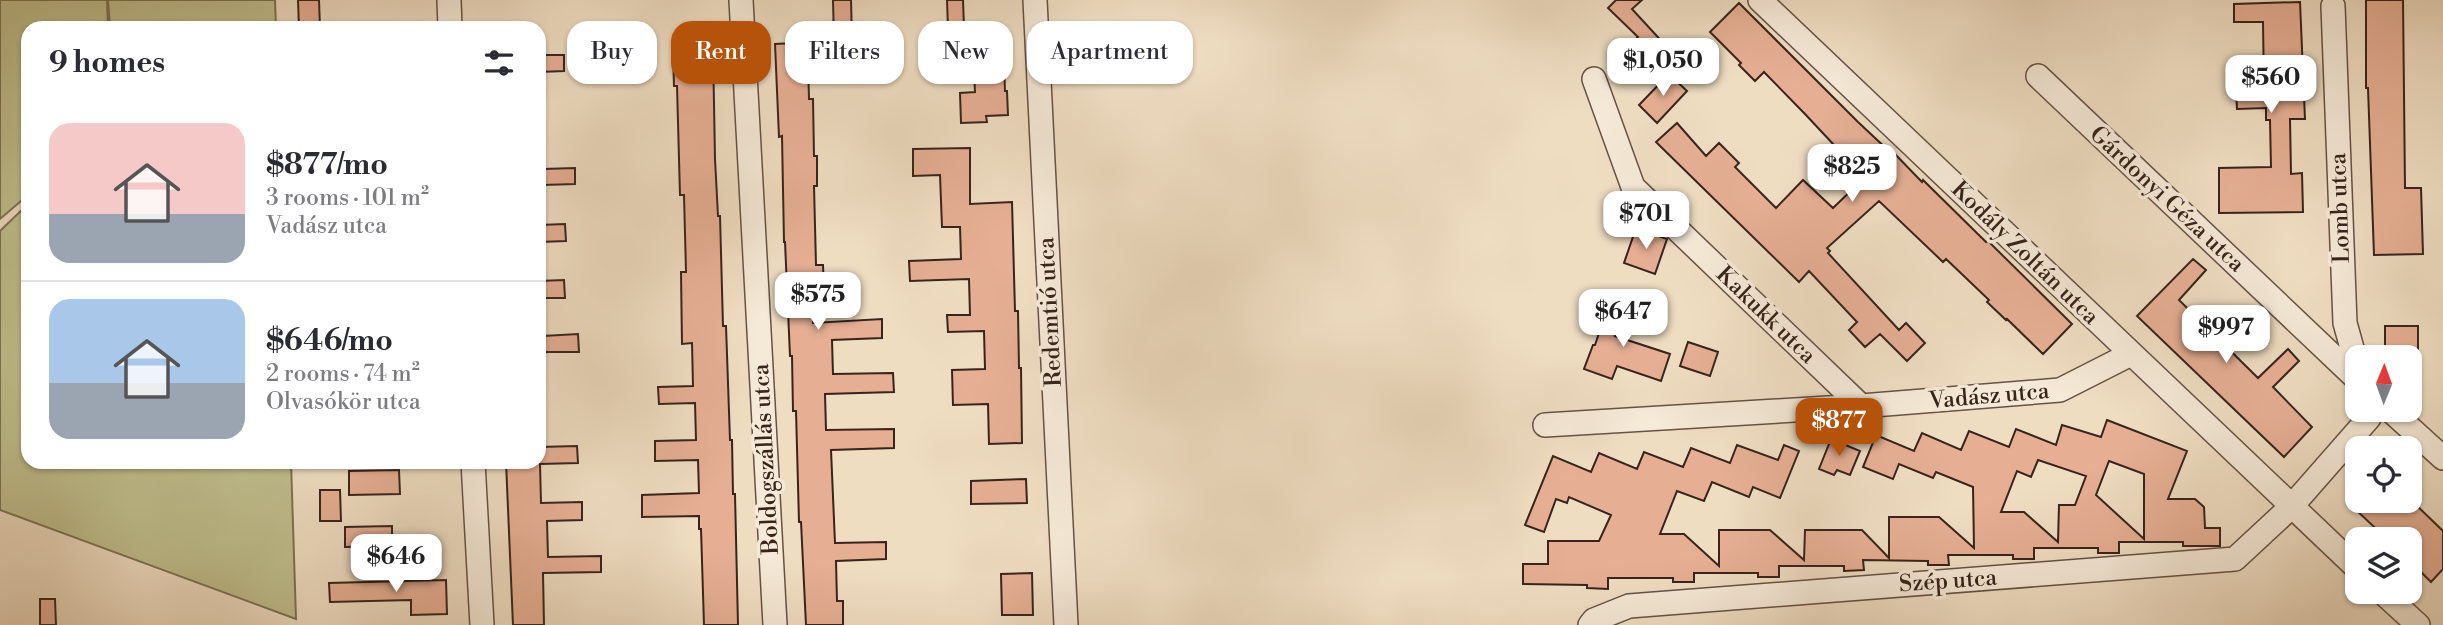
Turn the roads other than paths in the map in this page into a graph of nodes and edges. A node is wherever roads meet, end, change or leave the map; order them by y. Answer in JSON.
{"nodes":[{"id":1,"x":449,"y":0,"type":"edge"},
{"id":2,"x":741,"y":0,"type":"edge"},
{"id":3,"x":1035,"y":0,"type":"edge"},
{"id":4,"x":1760,"y":0,"type":"edge"},
{"id":5,"x":2333,"y":6,"type":"dead end"},
{"id":6,"x":450,"y":21,"type":"edge"},
{"id":7,"x":2038,"y":76,"type":"dead end"},
{"id":8,"x":1594,"y":79,"type":"dead end"},
{"id":9,"x":2351,"y":345,"type":"edge"},
{"id":10,"x":2131,"y":354,"type":"junction"},
{"id":11,"x":2345,"y":368,"type":"edge"},
{"id":12,"x":1861,"y":406,"type":"junction"},
{"id":13,"x":2365,"y":422,"type":"edge"},
{"id":14,"x":2403,"y":422,"type":"edge"},
{"id":15,"x":1545,"y":425,"type":"dead end"},
{"id":16,"x":2443,"y":458,"type":"edge"},
{"id":17,"x":473,"y":469,"type":"edge"},
{"id":18,"x":2291,"y":507,"type":"junction"},
{"id":19,"x":2345,"y":557,"type":"edge"},
{"id":20,"x":2395,"y":604,"type":"edge"},
{"id":21,"x":482,"y":625,"type":"edge"},
{"id":22,"x":775,"y":625,"type":"edge"},
{"id":23,"x":1066,"y":625,"type":"edge"},
{"id":24,"x":1590,"y":625,"type":"edge"},
{"id":25,"x":2418,"y":625,"type":"edge"}],
"edges":[{"from":1,"to":6,"type":"street"},
{"from":2,"to":22,"type":"street","name":"Boldogszállás utca"},
{"from":3,"to":23,"type":"street","name":"Redemtió utca"},
{"from":4,"to":10,"type":"street","name":"Kodály Zoltán utca"},
{"from":5,"to":9,"type":"street","name":"Lomb utca"},
{"from":7,"to":11,"type":"street","name":"Gárdonyi Géza utca"},
{"from":8,"to":12,"type":"street","name":"Kakukk utca"},
{"from":10,"to":12,"type":"street","name":"Vadász utca"},
{"from":10,"to":18,"type":"street","name":"Kodály Zoltán utca"},
{"from":12,"to":15,"type":"street","name":"Vadász utca"},
{"from":13,"to":18,"type":"street"},
{"from":14,"to":16,"type":"street"},
{"from":17,"to":21,"type":"street"},
{"from":18,"to":19,"type":"street","name":"Kodály Zoltán utca"},
{"from":18,"to":24,"type":"street","name":"Szép utca"},
{"from":20,"to":25,"type":"street"}]}
